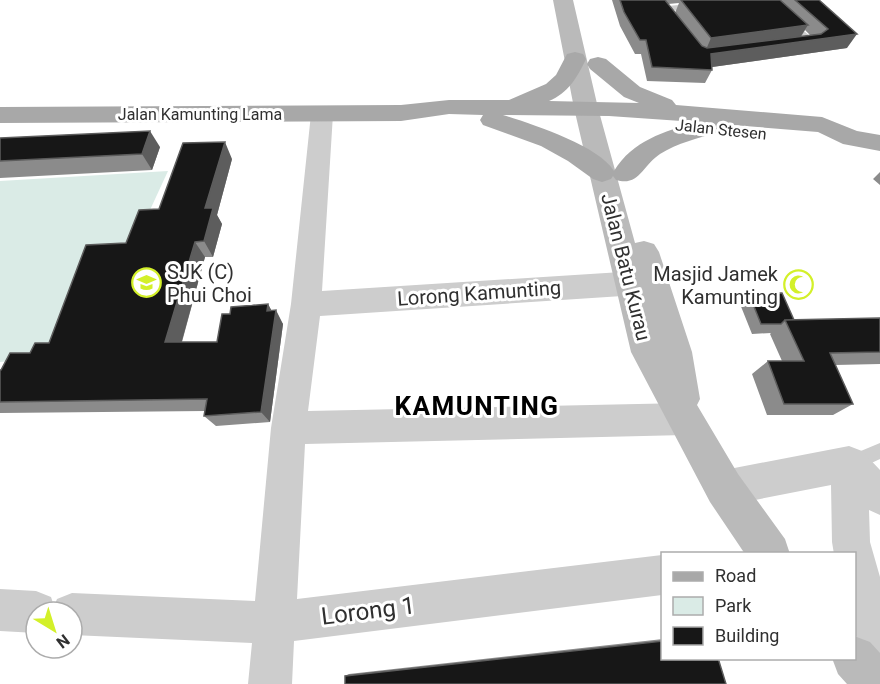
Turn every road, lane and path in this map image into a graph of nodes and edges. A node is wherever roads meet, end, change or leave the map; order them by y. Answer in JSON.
{"nodes":[{"id":1,"x":563,"y":0,"type":"edge"},
{"id":2,"x":583,"y":0,"type":"edge"},
{"id":3,"x":636,"y":0,"type":"edge"},
{"id":4,"x":727,"y":0,"type":"edge"},
{"id":5,"x":765,"y":0,"type":"edge"},
{"id":6,"x":588,"y":21,"type":"dead end"},
{"id":7,"x":790,"y":46,"type":"edge"},
{"id":8,"x":575,"y":59,"type":"junction"},
{"id":9,"x":322,"y":114,"type":"junction"},
{"id":10,"x":499,"y":114,"type":"junction"},
{"id":11,"x":599,"y":114,"type":"junction"},
{"id":12,"x":0,"y":115,"type":"edge"},
{"id":13,"x":702,"y":120,"type":"junction"},
{"id":14,"x":880,"y":143,"type":"edge"},
{"id":15,"x":614,"y":173,"type":"junction"},
{"id":16,"x":642,"y":283,"type":"junction"},
{"id":17,"x":306,"y":304,"type":"junction"},
{"id":18,"x":685,"y":419,"type":"junction"},
{"id":19,"x":288,"y":428,"type":"junction"},
{"id":20,"x":864,"y":457,"type":"edge"},
{"id":21,"x":724,"y":488,"type":"junction"},
{"id":22,"x":880,"y":496,"type":"edge"},
{"id":23,"x":769,"y":552,"type":"edge"},
{"id":24,"x":854,"y":552,"type":"edge"},
{"id":25,"x":856,"y":562,"type":"edge"},
{"id":26,"x":661,"y":575,"type":"edge"},
{"id":27,"x":0,"y":610,"type":"edge"},
{"id":28,"x":24,"y":611,"type":"edge"},
{"id":29,"x":84,"y":615,"type":"edge"},
{"id":30,"x":273,"y":623,"type":"junction"},
{"id":31,"x":880,"y":641,"type":"edge"},
{"id":32,"x":856,"y":659,"type":"edge"},
{"id":33,"x":270,"y":684,"type":"edge"},
{"id":34,"x":877,"y":684,"type":"edge"}],
"edges":[{"from":1,"to":8,"type":"main road"},
{"from":2,"to":6,"type":"main road"},
{"from":3,"to":4,"type":"lane"},
{"from":5,"to":7,"type":"lane"},
{"from":8,"to":10,"type":"main road"},
{"from":8,"to":11,"type":"main road"},
{"from":9,"to":10,"type":"main road","name":"Jalan Kamunting Lama"},
{"from":9,"to":12,"type":"main road","name":"Jalan Kamunting Lama"},
{"from":9,"to":17,"type":"street"},
{"from":10,"to":11,"type":"main road","name":"Jalan Kamunting Lama"},
{"from":10,"to":15,"type":"main road"},
{"from":11,"to":13,"type":"main road","name":"Jalan Stesen"},
{"from":11,"to":13,"type":"main road"},
{"from":11,"to":15,"type":"main road","name":"Jalan Batu Kurau"},
{"from":13,"to":14,"type":"main road","name":"Jalan Stesen"},
{"from":13,"to":15,"type":"main road"},
{"from":15,"to":16,"type":"main road","name":"Jalan Batu Kurau"},
{"from":16,"to":17,"type":"street","name":"Lorong Kamunting"},
{"from":16,"to":18,"type":"main road","name":"Jalan Batu Kurau"},
{"from":17,"to":19,"type":"street"},
{"from":18,"to":19,"type":"street"},
{"from":18,"to":21,"type":"main road","name":"Jalan Batu Kurau"},
{"from":19,"to":30,"type":"street"},
{"from":20,"to":21,"type":"street"},
{"from":20,"to":22,"type":"street"},
{"from":20,"to":24,"type":"street"},
{"from":21,"to":23,"type":"main road","name":"Jalan Batu Kurau"},
{"from":25,"to":31,"type":"street"},
{"from":26,"to":30,"type":"street","name":"Lorong 1"},
{"from":27,"to":28,"type":"street"},
{"from":29,"to":30,"type":"street","name":"Lorong 1"},
{"from":30,"to":33,"type":"street"},
{"from":32,"to":34,"type":"main road"}]}
